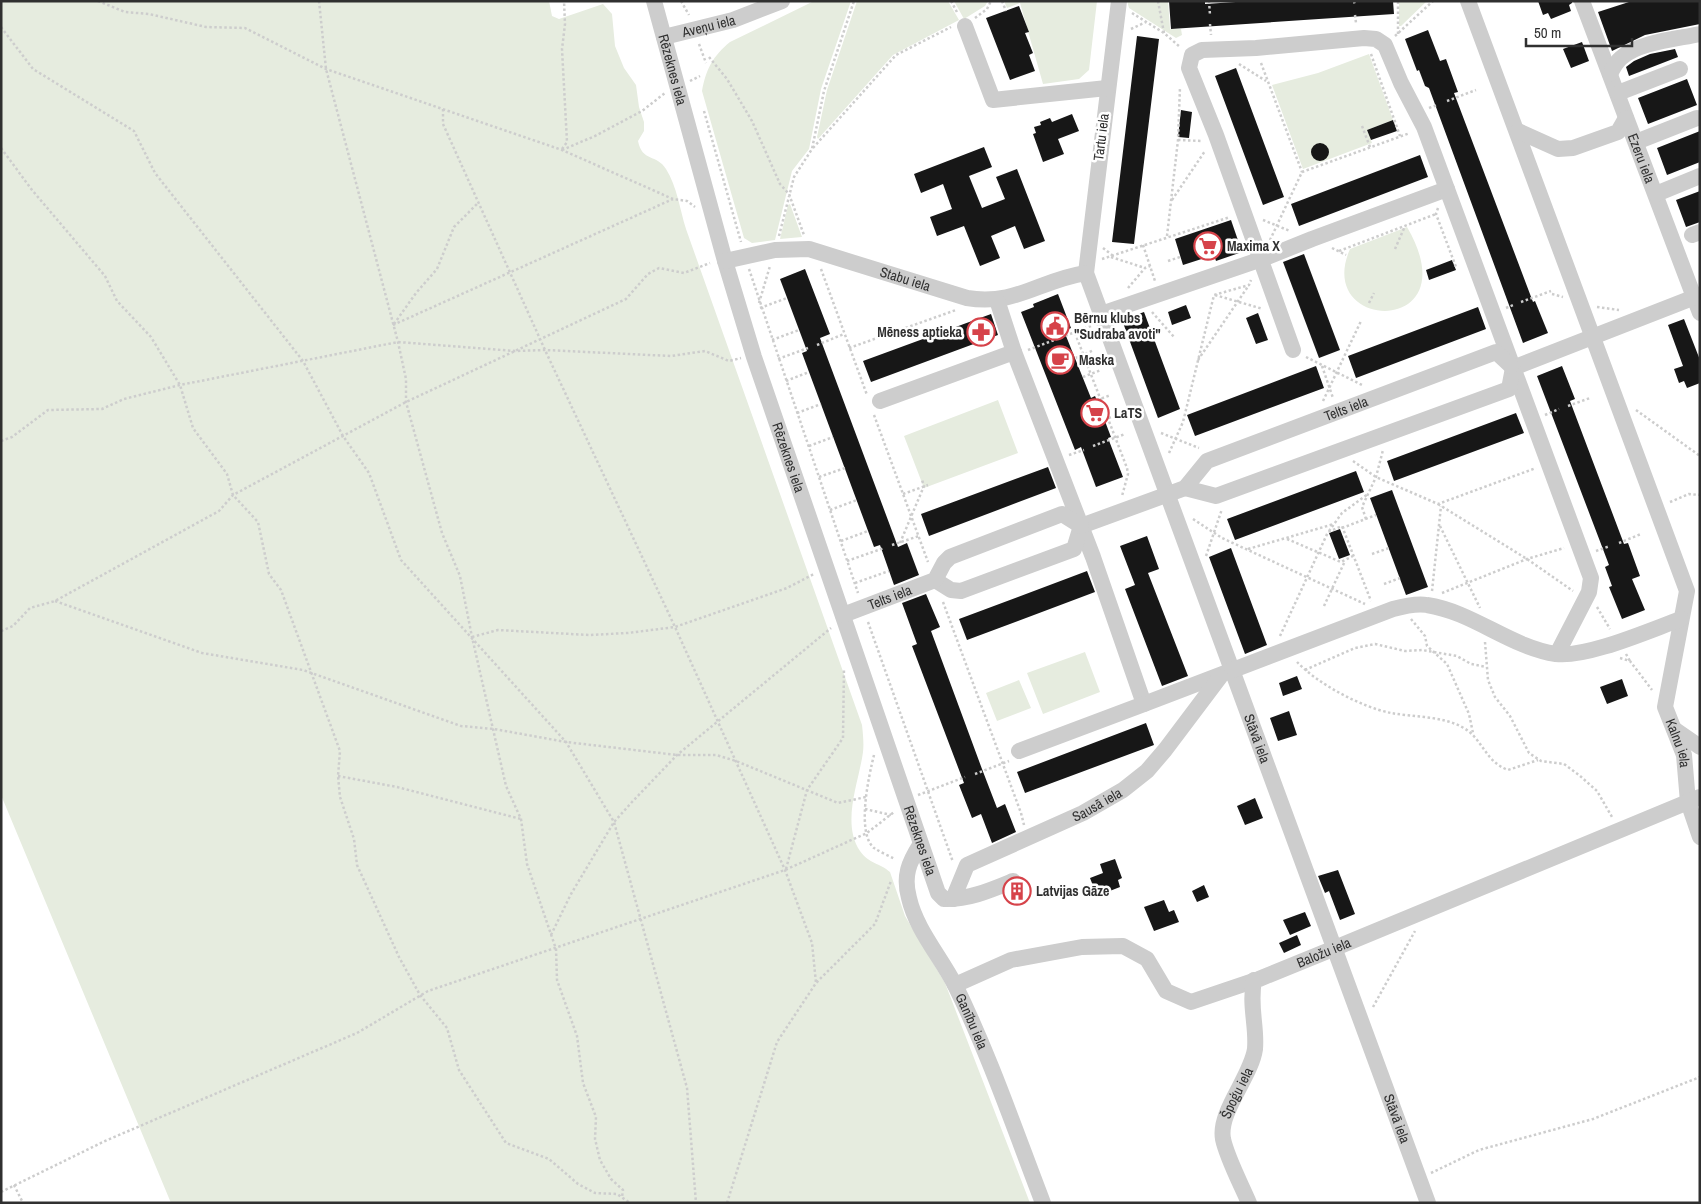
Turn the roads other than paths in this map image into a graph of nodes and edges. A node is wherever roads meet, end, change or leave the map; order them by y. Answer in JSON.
{"nodes":[{"id":1,"x":654,"y":1,"type":"edge"},
{"id":2,"x":782,"y":1,"type":"edge"},
{"id":3,"x":1119,"y":1,"type":"edge"},
{"id":4,"x":1468,"y":1,"type":"edge"},
{"id":5,"x":1582,"y":1,"type":"edge"},
{"id":6,"x":963,"y":24,"type":"road end"},
{"id":7,"x":1700,"y":34,"type":"edge"},
{"id":8,"x":664,"y":37,"type":"junction"},
{"id":9,"x":1680,"y":69,"type":"dead end"},
{"id":10,"x":1610,"y":74,"type":"junction"},
{"id":11,"x":1107,"y":88,"type":"junction"},
{"id":12,"x":1618,"y":94,"type":"junction"},
{"id":13,"x":1626,"y":118,"type":"junction"},
{"id":14,"x":1697,"y":118,"type":"dead end"},
{"id":15,"x":1518,"y":131,"type":"junction"},
{"id":16,"x":1636,"y":142,"type":"junction"},
{"id":17,"x":1700,"y":176,"type":"edge"},
{"id":18,"x":1447,"y":189,"type":"junction"},
{"id":19,"x":1656,"y":194,"type":"junction"},
{"id":20,"x":724,"y":259,"type":"junction"},
{"id":21,"x":1259,"y":260,"type":"junction"},
{"id":22,"x":1086,"y":269,"type":"junction"},
{"id":23,"x":1696,"y":296,"type":"edge"},
{"id":24,"x":998,"y":300,"type":"junction"},
{"id":25,"x":1700,"y":313,"type":"edge"},
{"id":26,"x":1101,"y":314,"type":"junction"},
{"id":27,"x":1594,"y":337,"type":"junction"},
{"id":28,"x":1293,"y":350,"type":"road end"},
{"id":29,"x":1015,"y":353,"type":"junction"},
{"id":30,"x":1513,"y":368,"type":"junction"},
{"id":31,"x":873,"y":402,"type":"road end"},
{"id":32,"x":1185,"y":488,"type":"junction"},
{"id":33,"x":1168,"y":494,"type":"junction"},
{"id":34,"x":1081,"y":526,"type":"junction"},
{"id":35,"x":933,"y":573,"type":"junction"},
{"id":36,"x":844,"y":617,"type":"junction"},
{"id":37,"x":1681,"y":619,"type":"junction"},
{"id":38,"x":1557,"y":654,"type":"junction"},
{"id":39,"x":1227,"y":673,"type":"junction"},
{"id":40,"x":1144,"y":704,"type":"junction"},
{"id":41,"x":1674,"y":729,"type":"junction"},
{"id":42,"x":1700,"y":747,"type":"edge"},
{"id":43,"x":1019,"y":750,"type":"road end"},
{"id":44,"x":1694,"y":799,"type":"edge"},
{"id":45,"x":1700,"y":837,"type":"edge"},
{"id":46,"x":920,"y":845,"type":"junction"},
{"id":47,"x":1013,"y":881,"type":"dead end"},
{"id":48,"x":952,"y":899,"type":"junction"},
{"id":49,"x":1335,"y":948,"type":"junction"},
{"id":50,"x":1254,"y":980,"type":"junction"},
{"id":51,"x":955,"y":985,"type":"junction"},
{"id":52,"x":1043,"y":1203,"type":"edge"},
{"id":53,"x":1249,"y":1203,"type":"edge"},
{"id":54,"x":1428,"y":1203,"type":"edge"}],
"edges":[{"from":1,"to":8,"type":"street","name":"Rēzeknes iela"},
{"from":2,"to":8,"type":"street","name":"Aveņu iela"},
{"from":3,"to":11,"type":"street","name":"Tartu iela"},
{"from":4,"to":15,"type":"street","name":"Kalnu iela"},
{"from":5,"to":10,"type":"street","name":"Ezeru iela"},
{"from":6,"to":11,"type":"street"},
{"from":7,"to":10,"type":"street"},
{"from":8,"to":20,"type":"street","name":"Rēzeknes iela"},
{"from":9,"to":12,"type":"street"},
{"from":10,"to":12,"type":"street","name":"Ezeru iela"},
{"from":11,"to":22,"type":"street","name":"Tartu iela"},
{"from":12,"to":13,"type":"street","name":"Ezeru iela"},
{"from":13,"to":15,"type":"street"},
{"from":13,"to":16,"type":"street","name":"Ezeru iela"},
{"from":14,"to":16,"type":"street"},
{"from":15,"to":27,"type":"street","name":"Kalnu iela"},
{"from":16,"to":19,"type":"street","name":"Ezeru iela"},
{"from":17,"to":19,"type":"street"},
{"from":18,"to":21,"type":"street"},
{"from":18,"to":21,"type":"street"},
{"from":18,"to":30,"type":"street"},
{"from":19,"to":23,"type":"street","name":"Ezeru iela"},
{"from":20,"to":24,"type":"street","name":"Stabu iela"},
{"from":20,"to":36,"type":"street","name":"Rēzeknes iela"},
{"from":21,"to":26,"type":"street"},
{"from":21,"to":28,"type":"street"},
{"from":22,"to":24,"type":"street","name":"Stabu iela"},
{"from":22,"to":26,"type":"street","name":"Stāvā iela"},
{"from":23,"to":25,"type":"street","name":"Ezeru iela"},
{"from":23,"to":27,"type":"street"},
{"from":24,"to":29,"type":"street"},
{"from":26,"to":33,"type":"street","name":"Stāvā iela"},
{"from":27,"to":30,"type":"street"},
{"from":27,"to":37,"type":"street","name":"Kalnu iela"},
{"from":29,"to":31,"type":"street"},
{"from":29,"to":34,"type":"street"},
{"from":30,"to":32,"type":"street"},
{"from":30,"to":32,"type":"street","name":"Telts iela"},
{"from":30,"to":38,"type":"street"},
{"from":32,"to":33,"type":"street"},
{"from":33,"to":34,"type":"street"},
{"from":33,"to":39,"type":"street","name":"Stāvā iela"},
{"from":34,"to":35,"type":"street"},
{"from":34,"to":35,"type":"street"},
{"from":34,"to":40,"type":"street"},
{"from":35,"to":36,"type":"street","name":"Telts iela"},
{"from":36,"to":46,"type":"street","name":"Rēzeknes iela"},
{"from":37,"to":38,"type":"street"},
{"from":37,"to":41,"type":"street","name":"Kalnu iela"},
{"from":38,"to":39,"type":"street"},
{"from":39,"to":40,"type":"street"},
{"from":39,"to":48,"type":"street","name":"Sausā iela"},
{"from":39,"to":49,"type":"street","name":"Stāvā iela"},
{"from":40,"to":43,"type":"street"},
{"from":41,"to":42,"type":"street"},
{"from":41,"to":44,"type":"street","name":"Kalnu iela"},
{"from":44,"to":45,"type":"street","name":"Kalnu iela"},
{"from":44,"to":49,"type":"street","name":"Baložu iela"},
{"from":46,"to":48,"type":"street","name":"Rēzeknes iela"},
{"from":46,"to":51,"type":"street","name":"Ganību iela"},
{"from":47,"to":48,"type":"street"},
{"from":49,"to":50,"type":"street","name":"Baložu iela"},
{"from":49,"to":54,"type":"street","name":"Stāvā iela"},
{"from":50,"to":51,"type":"street","name":"Baložu iela"},
{"from":50,"to":53,"type":"street","name":"Špoģu iela"},
{"from":51,"to":52,"type":"street","name":"Ganību iela"}]}
